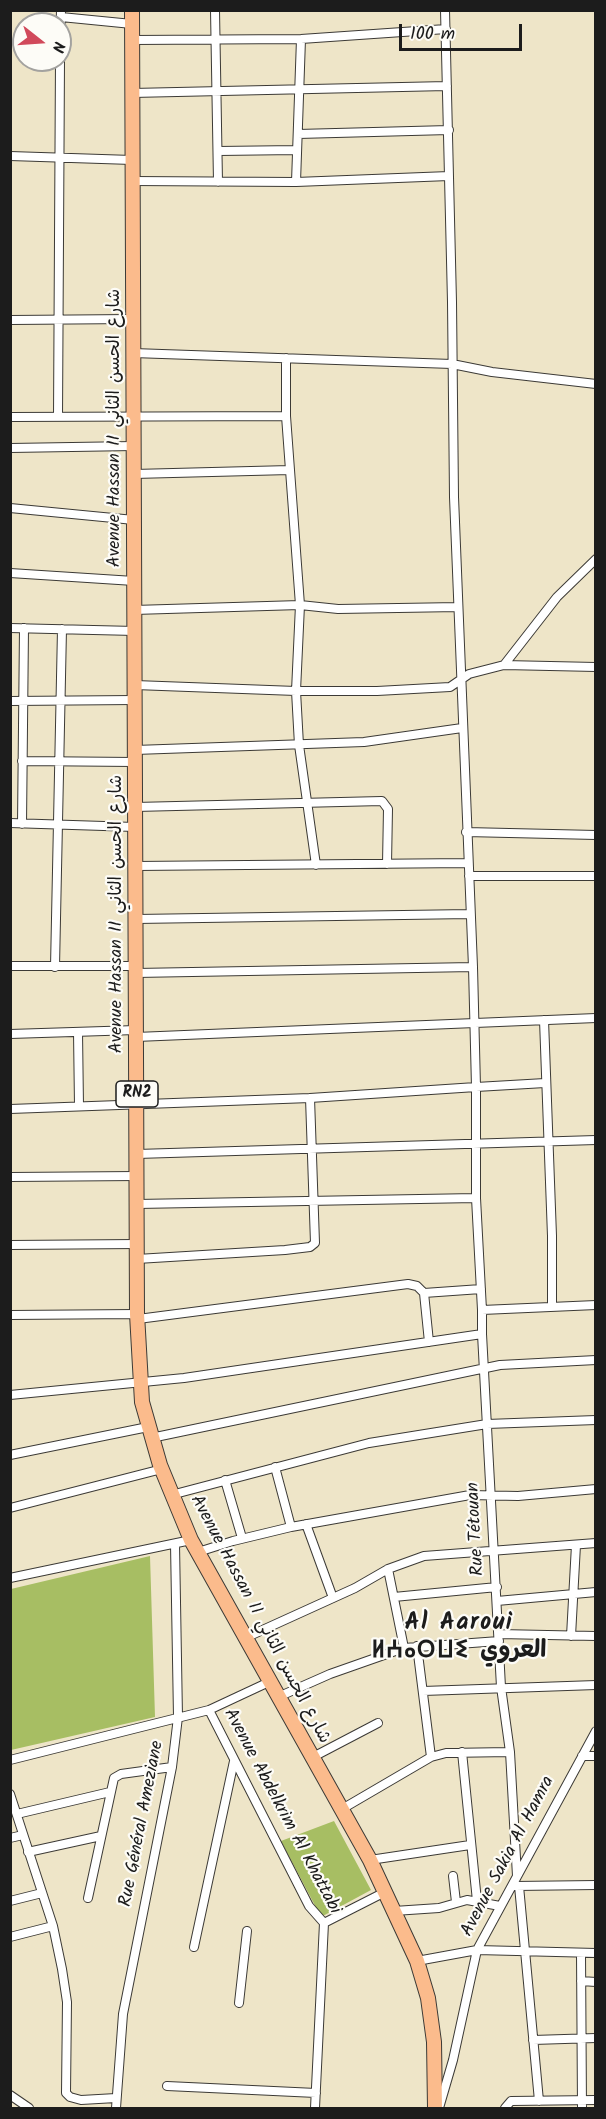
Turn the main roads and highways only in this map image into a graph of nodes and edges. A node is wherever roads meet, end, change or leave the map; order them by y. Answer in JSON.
{"nodes":[{"id":1,"x":132,"y":17,"type":"edge"},
{"id":2,"x":437,"y":2109,"type":"edge"}],
"edges":[{"from":1,"to":2,"type":"main road","name":"Avenue Hassan II شارع الحسن الثاني","number":"RN2"}]}
